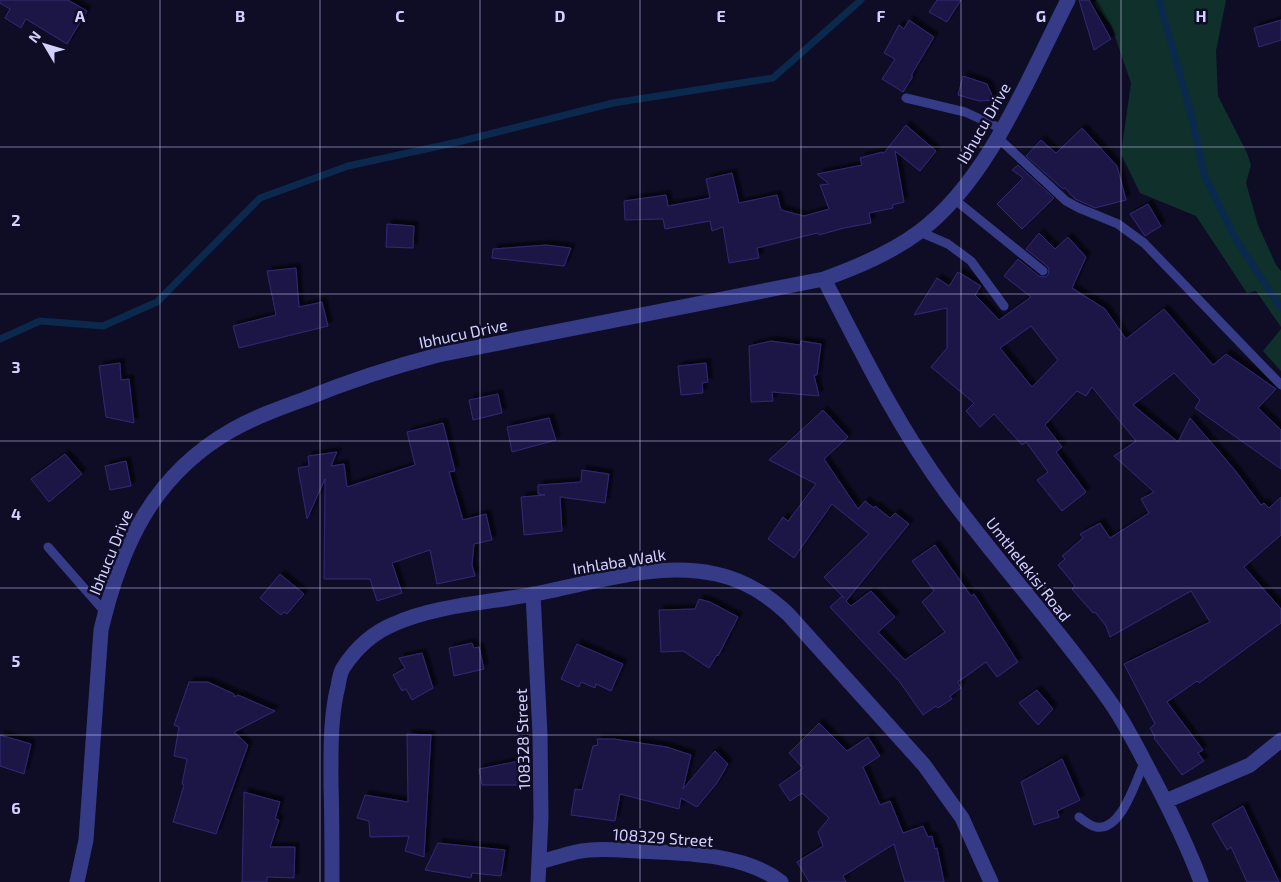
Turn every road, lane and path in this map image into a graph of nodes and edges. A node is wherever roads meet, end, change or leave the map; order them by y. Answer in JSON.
{"nodes":[{"id":1,"x":1068,"y":0,"type":"edge"},
{"id":2,"x":906,"y":98,"type":"dead end"},
{"id":3,"x":1000,"y":133,"type":"junction"},
{"id":4,"x":954,"y":199,"type":"junction"},
{"id":5,"x":920,"y":232,"type":"junction"},
{"id":6,"x":1043,"y":271,"type":"dead end"},
{"id":7,"x":824,"y":280,"type":"junction"},
{"id":8,"x":1004,"y":306,"type":"dead end"},
{"id":9,"x":1281,"y":385,"type":"edge"},
{"id":10,"x":48,"y":547,"type":"dead end"},
{"id":11,"x":533,"y":594,"type":"junction"},
{"id":12,"x":105,"y":612,"type":"junction"},
{"id":13,"x":1281,"y":740,"type":"edge"},
{"id":14,"x":1145,"y":761,"type":"junction"},
{"id":15,"x":1166,"y":801,"type":"junction"},
{"id":16,"x":1079,"y":817,"type":"dead end"},
{"id":17,"x":539,"y":862,"type":"junction"},
{"id":18,"x":77,"y":882,"type":"edge"},
{"id":19,"x":332,"y":882,"type":"edge"},
{"id":20,"x":538,"y":882,"type":"edge"},
{"id":21,"x":781,"y":882,"type":"edge"},
{"id":22,"x":991,"y":882,"type":"edge"},
{"id":23,"x":1201,"y":882,"type":"edge"}],
"edges":[{"from":1,"to":3,"type":"street","name":"Ibhucu Drive"},
{"from":2,"to":3,"type":"lane"},
{"from":3,"to":4,"type":"street","name":"Ibhucu Drive"},
{"from":3,"to":9,"type":"lane"},
{"from":4,"to":5,"type":"street","name":"Ibhucu Drive"},
{"from":4,"to":6,"type":"lane"},
{"from":5,"to":7,"type":"street","name":"Ibhucu Drive"},
{"from":5,"to":8,"type":"lane"},
{"from":7,"to":12,"type":"street","name":"Ibhucu Drive"},
{"from":7,"to":14,"type":"street","name":"Umthelekisi Road"},
{"from":10,"to":12,"type":"lane"},
{"from":11,"to":17,"type":"street","name":"108328 Street"},
{"from":11,"to":19,"type":"street","name":"Inhlaba Walk"},
{"from":11,"to":22,"type":"street","name":"Inhlaba Walk"},
{"from":12,"to":18,"type":"street","name":"Ibhucu Drive"},
{"from":13,"to":15,"type":"street"},
{"from":14,"to":15,"type":"street","name":"Umthelekisi Road"},
{"from":14,"to":16,"type":"lane"},
{"from":15,"to":23,"type":"street","name":"Umthelekisi Road"},
{"from":17,"to":20,"type":"street","name":"108328 Street"},
{"from":17,"to":21,"type":"street","name":"108329 Street"}]}
